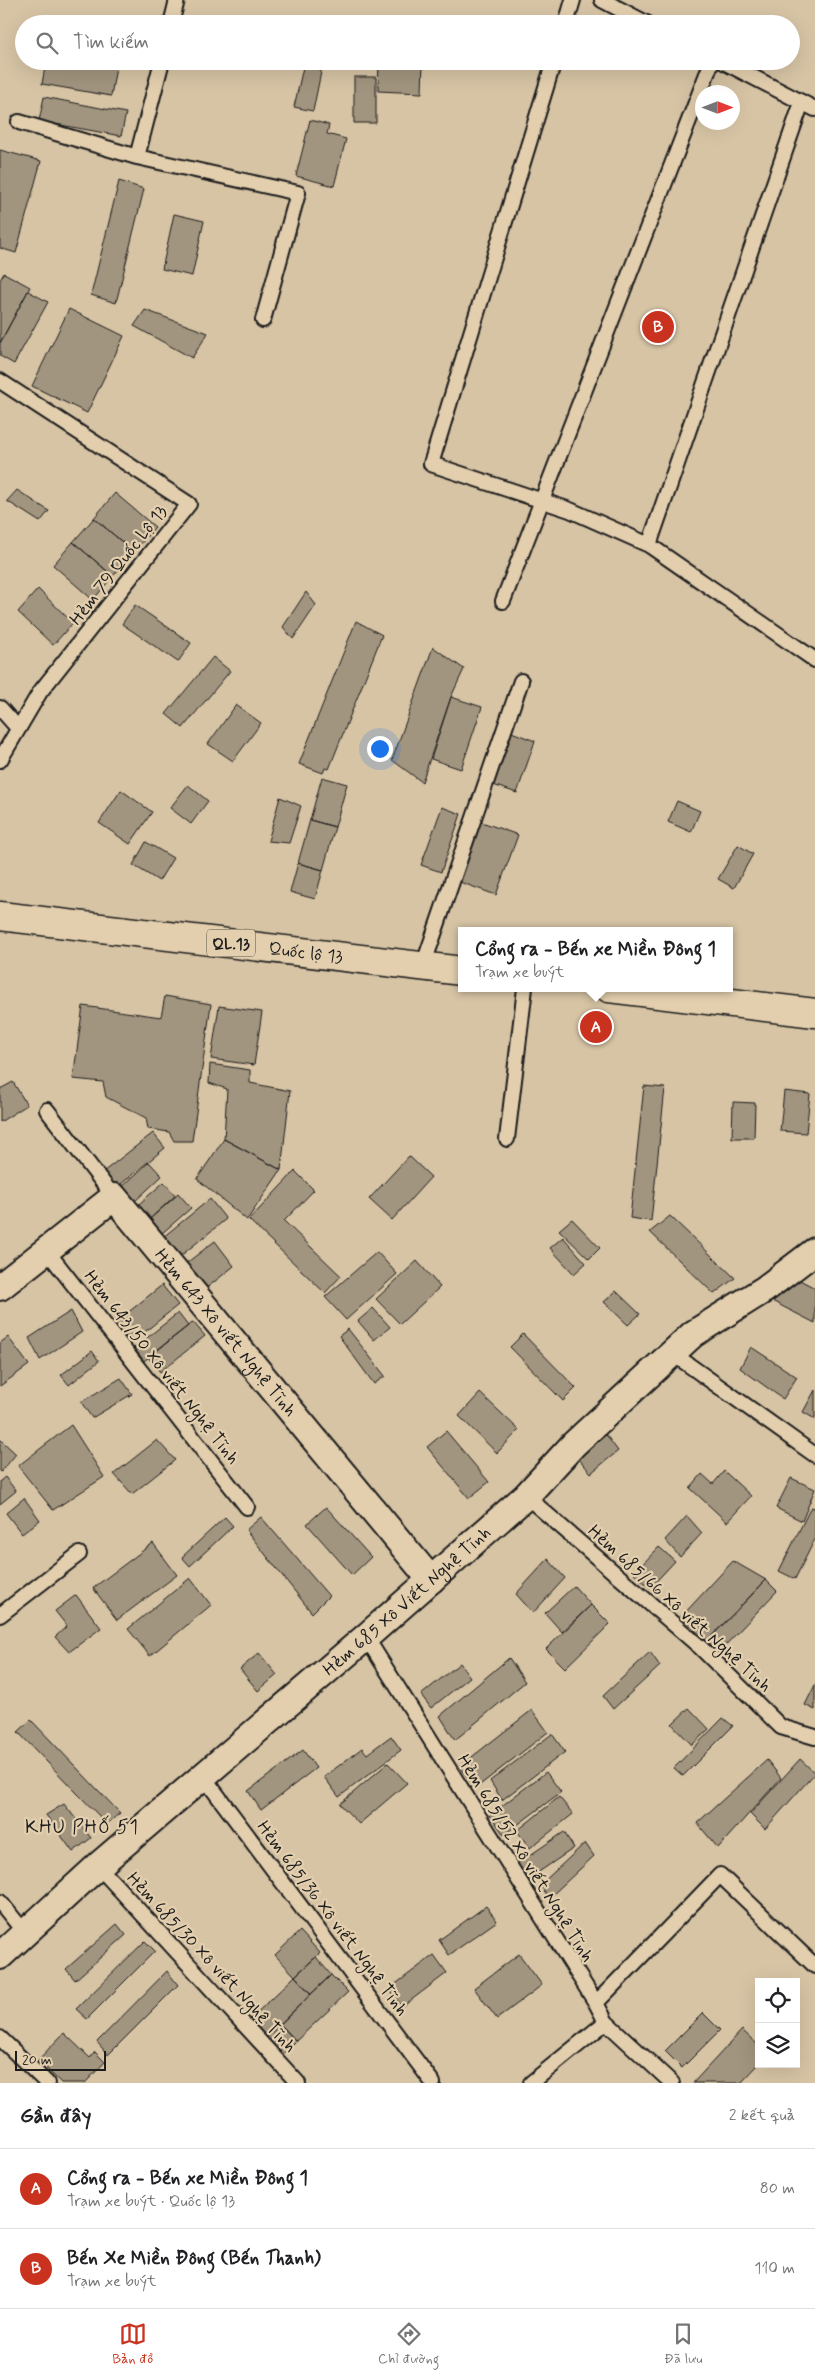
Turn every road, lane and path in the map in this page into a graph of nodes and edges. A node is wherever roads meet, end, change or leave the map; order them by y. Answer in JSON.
{"nodes":[{"id":1,"x":177,"y":0,"type":"edge"},
{"id":2,"x":573,"y":0,"type":"edge"},
{"id":3,"x":602,"y":0,"type":"edge"},
{"id":4,"x":173,"y":15,"type":"edge"},
{"id":5,"x":569,"y":15,"type":"edge"},
{"id":6,"x":631,"y":15,"type":"edge"},
{"id":7,"x":160,"y":70,"type":"edge"},
{"id":8,"x":551,"y":70,"type":"edge"},
{"id":9,"x":708,"y":70,"type":"edge"},
{"id":10,"x":740,"y":70,"type":"edge"},
{"id":11,"x":809,"y":105,"type":"edge"},
{"id":12,"x":19,"y":122,"type":"dead end"},
{"id":13,"x":137,"y":157,"type":"junction"},
{"id":14,"x":262,"y":320,"type":"dead end"},
{"id":15,"x":0,"y":381,"type":"edge"},
{"id":16,"x":541,"y":500,"type":"junction"},
{"id":17,"x":649,"y":545,"type":"junction"},
{"id":18,"x":503,"y":601,"type":"dead end"},
{"id":19,"x":815,"y":660,"type":"edge"},
{"id":20,"x":521,"y":682,"type":"dead end"},
{"id":21,"x":0,"y":708,"type":"edge"},
{"id":22,"x":17,"y":728,"type":"junction"},
{"id":23,"x":0,"y":760,"type":"edge"},
{"id":24,"x":0,"y":916,"type":"edge"},
{"id":25,"x":423,"y":966,"type":"junction"},
{"id":26,"x":458,"y":970,"type":"edge"},
{"id":27,"x":525,"y":992,"type":"edge"},
{"id":28,"x":643,"y":992,"type":"edge"},
{"id":29,"x":815,"y":1012,"type":"edge"},
{"id":30,"x":47,"y":1110,"type":"dead end"},
{"id":31,"x":507,"y":1138,"type":"dead end"},
{"id":32,"x":114,"y":1197,"type":"junction"},
{"id":33,"x":46,"y":1251,"type":"junction"},
{"id":34,"x":815,"y":1251,"type":"edge"},
{"id":35,"x":0,"y":1286,"type":"edge"},
{"id":36,"x":672,"y":1353,"type":"junction"},
{"id":37,"x":815,"y":1455,"type":"edge"},
{"id":38,"x":526,"y":1496,"type":"junction"},
{"id":39,"x":247,"y":1507,"type":"dead end"},
{"id":40,"x":79,"y":1554,"type":"dead end"},
{"id":41,"x":431,"y":1580,"type":"junction"},
{"id":42,"x":0,"y":1614,"type":"edge"},
{"id":43,"x":366,"y":1637,"type":"junction"},
{"id":44,"x":815,"y":1737,"type":"edge"},
{"id":45,"x":203,"y":1776,"type":"junction"},
{"id":46,"x":98,"y":1866,"type":"junction"},
{"id":47,"x":0,"y":1902,"type":"edge"},
{"id":48,"x":25,"y":1933,"type":"junction"},
{"id":49,"x":0,"y":1956,"type":"edge"},
{"id":50,"x":815,"y":1966,"type":"edge"},
{"id":51,"x":596,"y":2003,"type":"junction"},
{"id":52,"x":606,"y":2022,"type":"junction"},
{"id":53,"x":0,"y":2038,"type":"edge"},
{"id":54,"x":47,"y":2083,"type":"edge"},
{"id":55,"x":298,"y":2083,"type":"edge"},
{"id":56,"x":433,"y":2083,"type":"edge"},
{"id":57,"x":531,"y":2083,"type":"edge"},
{"id":58,"x":672,"y":2083,"type":"edge"}],
"edges":[{"from":1,"to":4,"type":"lane"},
{"from":2,"to":5,"type":"lane"},
{"from":3,"to":6,"type":"lane"},
{"from":7,"to":13,"type":"lane"},
{"from":8,"to":16,"type":"lane"},
{"from":9,"to":16,"type":"lane"},
{"from":10,"to":11,"type":"lane"},
{"from":11,"to":17,"type":"lane"},
{"from":12,"to":13,"type":"lane"},
{"from":13,"to":14,"type":"lane"},
{"from":15,"to":22,"type":"lane","name":"Hẻm 79 Quốc Lộ 13"},
{"from":16,"to":17,"type":"lane"},
{"from":16,"to":18,"type":"lane"},
{"from":17,"to":19,"type":"lane"},
{"from":20,"to":25,"type":"lane"},
{"from":21,"to":22,"type":"lane"},
{"from":22,"to":23,"type":"lane","name":"Hẻm 79 Quốc Lộ 13"},
{"from":24,"to":25,"type":"main road","name":"Quốc lộ 13","number":"QL.13"},
{"from":25,"to":26,"type":"main road","name":"Quốc lộ 13","number":"QL.13"},
{"from":27,"to":31,"type":"lane"},
{"from":28,"to":29,"type":"main road"},
{"from":30,"to":32,"type":"lane"},
{"from":32,"to":33,"type":"street"},
{"from":32,"to":41,"type":"street","name":"Hẻm 643 Xô viết Nghệ Tĩnh"},
{"from":33,"to":35,"type":"street"},
{"from":33,"to":39,"type":"lane","name":"Hẻm 643/50 Xô viết Nghệ Tĩnh"},
{"from":34,"to":36,"type":"street","name":"Hẻm 685 Xô Viết Nghệ Tĩnh"},
{"from":36,"to":37,"type":"lane"},
{"from":36,"to":38,"type":"street","name":"Hẻm 685 Xô Viết Nghệ Tĩnh"},
{"from":38,"to":41,"type":"street","name":"Hẻm 685 Xô Viết Nghệ Tĩnh"},
{"from":38,"to":44,"type":"lane","name":"Hẻm 685/66 Xô viết Nghệ Tĩnh"},
{"from":40,"to":42,"type":"lane"},
{"from":41,"to":43,"type":"street","name":"Hẻm 685 Xô Viết Nghệ Tĩnh"},
{"from":43,"to":45,"type":"street","name":"Hẻm 685 Xô Viết Nghệ Tĩnh"},
{"from":43,"to":51,"type":"lane","name":"Hẻm 685/52 Xô viết Nghệ Tĩnh"},
{"from":45,"to":46,"type":"street","name":"Hẻm 685 Xô Viết Nghệ Tĩnh"},
{"from":45,"to":56,"type":"lane","name":"Hẻm 685/36 Xô viết Nghệ Tĩnh"},
{"from":46,"to":48,"type":"street","name":"Hẻm 685 Xô Viết Nghệ Tĩnh"},
{"from":46,"to":55,"type":"lane","name":"Hẻm 685/30 Xô viết Nghệ Tĩnh"},
{"from":47,"to":48,"type":"lane"},
{"from":48,"to":49,"type":"street","name":"Hẻm 685 Xô Viết Nghệ Tĩnh"},
{"from":50,"to":51,"type":"lane"},
{"from":51,"to":52,"type":"lane","name":"Hẻm 685/52 Xô viết Nghệ Tĩnh"},
{"from":52,"to":57,"type":"lane"},
{"from":52,"to":58,"type":"lane","name":"Hẻm 685/52 Xô viết Nghệ Tĩnh"},
{"from":53,"to":54,"type":"lane"}]}
